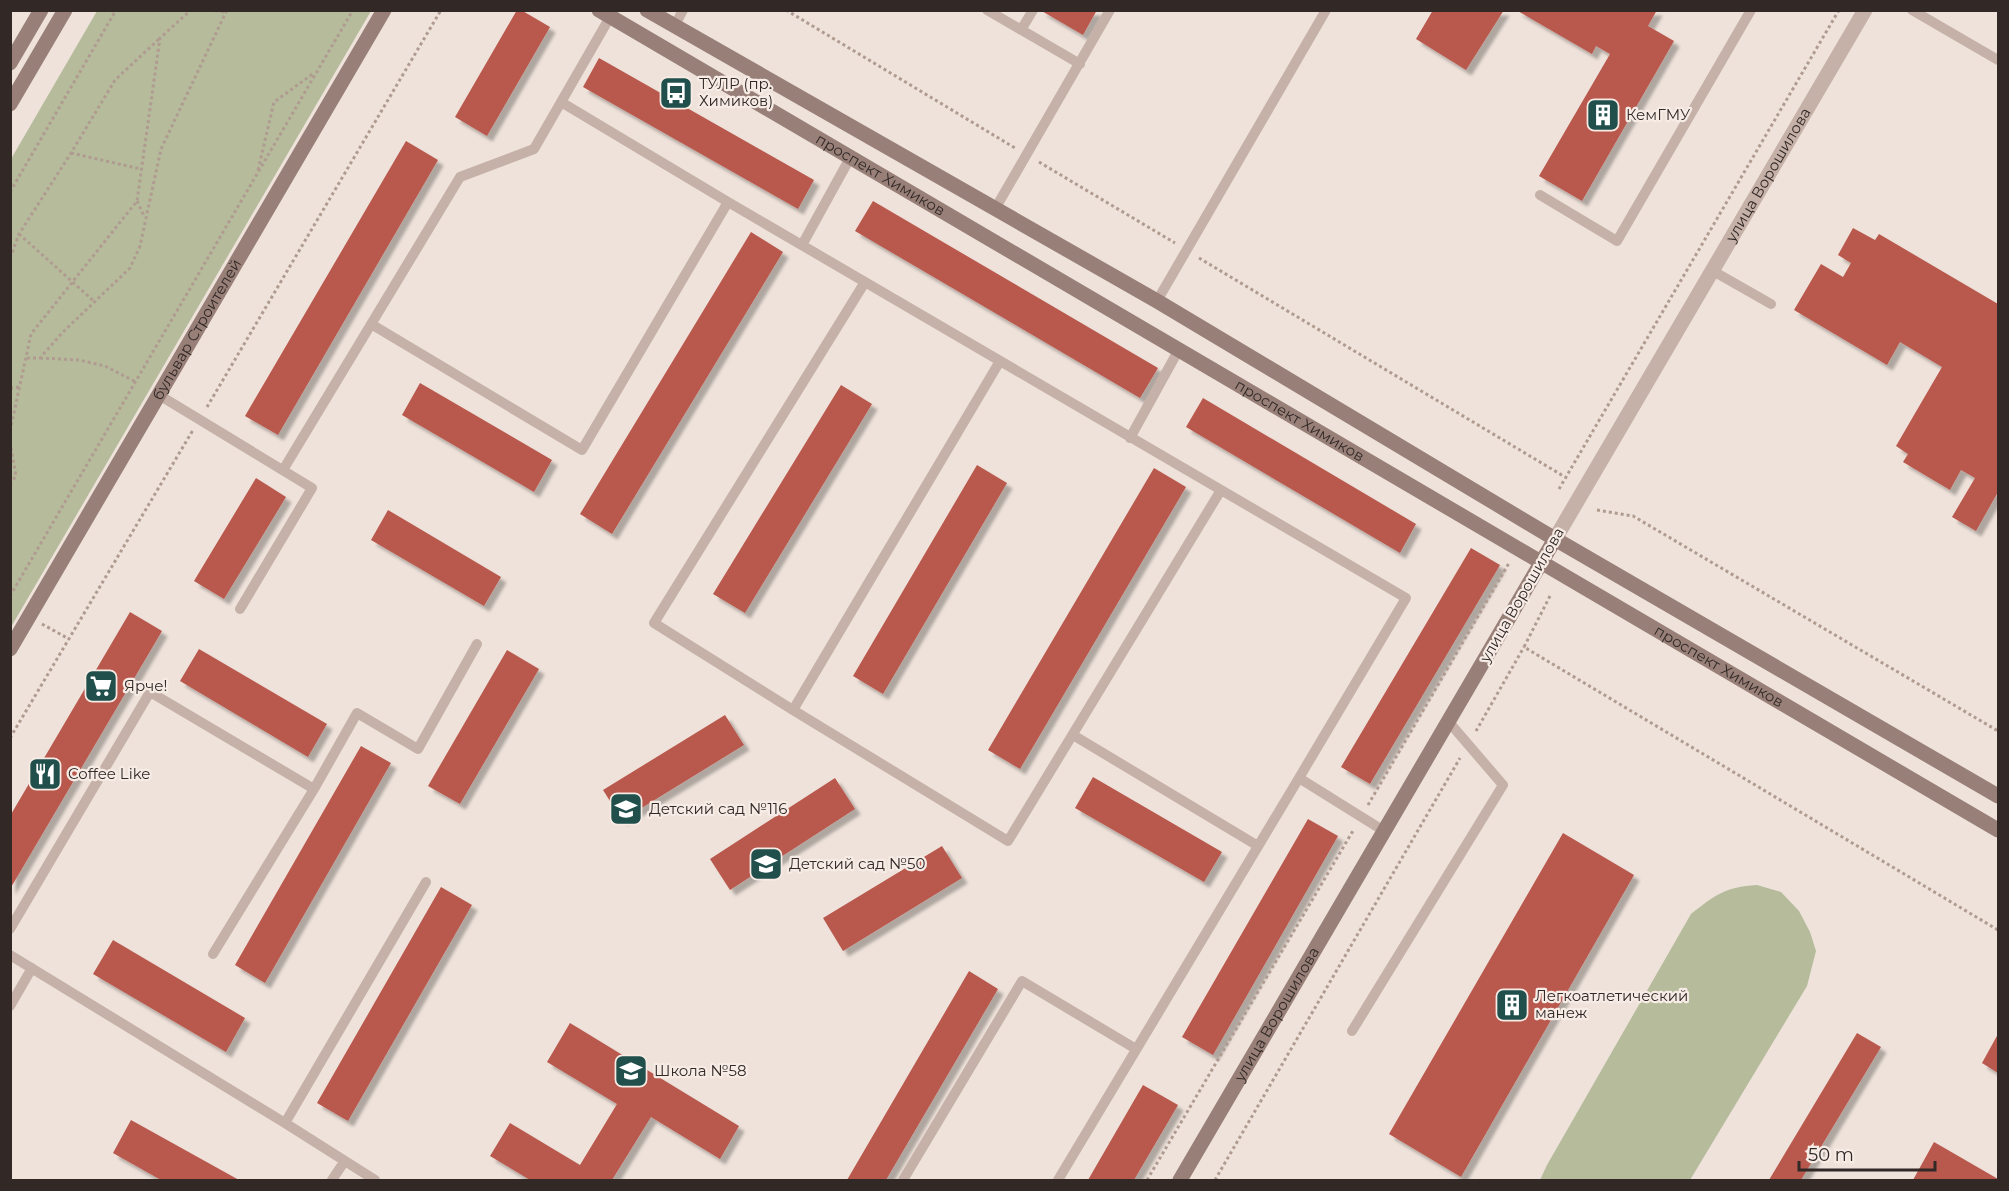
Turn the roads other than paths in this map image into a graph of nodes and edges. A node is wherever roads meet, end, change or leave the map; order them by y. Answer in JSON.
{"nodes":[{"id":1,"x":41,"y":10,"type":"edge"},
{"id":2,"x":65,"y":10,"type":"edge"},
{"id":3,"x":384,"y":10,"type":"edge"},
{"id":4,"x":647,"y":10,"type":"edge"},
{"id":5,"x":683,"y":10,"type":"edge"},
{"id":6,"x":987,"y":10,"type":"edge"},
{"id":7,"x":1033,"y":10,"type":"edge"},
{"id":8,"x":1110,"y":10,"type":"edge"},
{"id":9,"x":1326,"y":10,"type":"edge"},
{"id":10,"x":1752,"y":10,"type":"edge"},
{"id":11,"x":1865,"y":10,"type":"edge"},
{"id":12,"x":1912,"y":10,"type":"edge"},
{"id":13,"x":605,"y":14,"type":"edge"},
{"id":14,"x":674,"y":27,"type":"junction"},
{"id":15,"x":1021,"y":30,"type":"junction"},
{"id":16,"x":1998,"y":60,"type":"edge"},
{"id":17,"x":10,"y":63,"type":"edge"},
{"id":18,"x":1080,"y":64,"type":"junction"},
{"id":19,"x":561,"y":102,"type":"junction"},
{"id":20,"x":10,"y":104,"type":"edge"},
{"id":21,"x":850,"y":158,"type":"junction"},
{"id":22,"x":1540,"y":195,"type":"dead end"},
{"id":23,"x":728,"y":202,"type":"junction"},
{"id":24,"x":995,"y":209,"type":"junction"},
{"id":25,"x":801,"y":245,"type":"junction"},
{"id":26,"x":1713,"y":271,"type":"junction"},
{"id":27,"x":865,"y":282,"type":"junction"},
{"id":28,"x":1157,"y":300,"type":"junction"},
{"id":29,"x":1771,"y":304,"type":"dead end"},
{"id":30,"x":371,"y":324,"type":"junction"},
{"id":31,"x":1178,"y":351,"type":"junction"},
{"id":32,"x":1000,"y":361,"type":"junction"},
{"id":33,"x":159,"y":395,"type":"junction"},
{"id":34,"x":1130,"y":438,"type":"junction"},
{"id":35,"x":283,"y":470,"type":"junction"},
{"id":36,"x":1221,"y":490,"type":"junction"},
{"id":37,"x":1555,"y":538,"type":"junction"},
{"id":38,"x":1541,"y":563,"type":"junction"},
{"id":39,"x":240,"y":609,"type":"dead end"},
{"id":40,"x":477,"y":644,"type":"dead end"},
{"id":41,"x":10,"y":649,"type":"edge"},
{"id":42,"x":792,"y":710,"type":"junction"},
{"id":43,"x":1448,"y":721,"type":"junction"},
{"id":44,"x":1072,"y":735,"type":"junction"},
{"id":45,"x":1299,"y":778,"type":"junction"},
{"id":46,"x":314,"y":789,"type":"junction"},
{"id":47,"x":1998,"y":796,"type":"edge"},
{"id":48,"x":1998,"y":830,"type":"edge"},
{"id":49,"x":1384,"y":831,"type":"junction"},
{"id":50,"x":1258,"y":846,"type":"junction"},
{"id":51,"x":426,"y":882,"type":"dead end"},
{"id":52,"x":10,"y":929,"type":"edge"},
{"id":53,"x":213,"y":954,"type":"dead end"},
{"id":54,"x":10,"y":955,"type":"edge"},
{"id":55,"x":32,"y":968,"type":"junction"},
{"id":56,"x":10,"y":1006,"type":"edge"},
{"id":57,"x":1352,"y":1031,"type":"dead end"},
{"id":58,"x":1136,"y":1049,"type":"junction"},
{"id":59,"x":285,"y":1123,"type":"junction"},
{"id":60,"x":344,"y":1162,"type":"junction"},
{"id":61,"x":332,"y":1180,"type":"edge"},
{"id":62,"x":375,"y":1180,"type":"edge"},
{"id":63,"x":903,"y":1180,"type":"edge"},
{"id":64,"x":1058,"y":1180,"type":"edge"},
{"id":65,"x":1180,"y":1180,"type":"edge"}],
"edges":[{"from":1,"to":17,"type":"main road"},
{"from":2,"to":20,"type":"main road"},
{"from":3,"to":33,"type":"main road","name":"бульвар Строителей"},
{"from":4,"to":14,"type":"main road","name":"проспект Химиков"},
{"from":5,"to":14,"type":"lane"},
{"from":6,"to":15,"type":"lane"},
{"from":7,"to":15,"type":"lane"},
{"from":8,"to":18,"type":"lane"},
{"from":9,"to":28,"type":"lane"},
{"from":10,"to":22,"type":"lane"},
{"from":11,"to":26,"type":"street","name":"улица Ворошилова"},
{"from":12,"to":16,"type":"lane"},
{"from":13,"to":19,"type":"lane"},
{"from":13,"to":21,"type":"main road","name":"проспект Химиков"},
{"from":14,"to":24,"type":"main road","name":"проспект Химиков"},
{"from":15,"to":18,"type":"lane"},
{"from":18,"to":24,"type":"lane"},
{"from":19,"to":23,"type":"lane"},
{"from":19,"to":30,"type":"lane"},
{"from":21,"to":25,"type":"lane"},
{"from":21,"to":31,"type":"main road","name":"проспект Химиков"},
{"from":23,"to":25,"type":"lane"},
{"from":23,"to":30,"type":"lane"},
{"from":24,"to":28,"type":"main road","name":"проспект Химиков"},
{"from":25,"to":27,"type":"lane"},
{"from":26,"to":29,"type":"lane"},
{"from":26,"to":37,"type":"street","name":"улица Ворошилова"},
{"from":27,"to":32,"type":"lane"},
{"from":27,"to":42,"type":"lane"},
{"from":28,"to":37,"type":"main road","name":"проспект Химиков"},
{"from":30,"to":35,"type":"lane"},
{"from":31,"to":34,"type":"lane"},
{"from":31,"to":38,"type":"main road","name":"проспект Химиков"},
{"from":32,"to":34,"type":"lane"},
{"from":32,"to":42,"type":"lane"},
{"from":33,"to":35,"type":"lane"},
{"from":33,"to":41,"type":"main road","name":"бульвар Строителей"},
{"from":34,"to":36,"type":"lane"},
{"from":35,"to":39,"type":"lane"},
{"from":36,"to":44,"type":"lane"},
{"from":36,"to":45,"type":"lane"},
{"from":37,"to":38,"type":"main road","name":"улица Ворошилова"},
{"from":37,"to":47,"type":"main road","name":"проспект Химиков"},
{"from":38,"to":43,"type":"main road","name":"улица Ворошилова"},
{"from":38,"to":48,"type":"main road","name":"проспект Химиков"},
{"from":40,"to":46,"type":"lane"},
{"from":42,"to":44,"type":"lane"},
{"from":43,"to":49,"type":"main road","name":"улица Ворошилова"},
{"from":43,"to":57,"type":"lane"},
{"from":44,"to":50,"type":"lane"},
{"from":45,"to":49,"type":"lane"},
{"from":45,"to":50,"type":"lane"},
{"from":46,"to":52,"type":"lane"},
{"from":46,"to":53,"type":"lane"},
{"from":49,"to":65,"type":"main road","name":"улица Ворошилова"},
{"from":50,"to":58,"type":"lane"},
{"from":51,"to":59,"type":"lane"},
{"from":54,"to":55,"type":"lane"},
{"from":55,"to":56,"type":"lane"},
{"from":55,"to":59,"type":"lane"},
{"from":58,"to":63,"type":"lane"},
{"from":58,"to":64,"type":"lane"},
{"from":59,"to":60,"type":"lane"},
{"from":60,"to":61,"type":"lane"},
{"from":60,"to":62,"type":"lane"}]}
